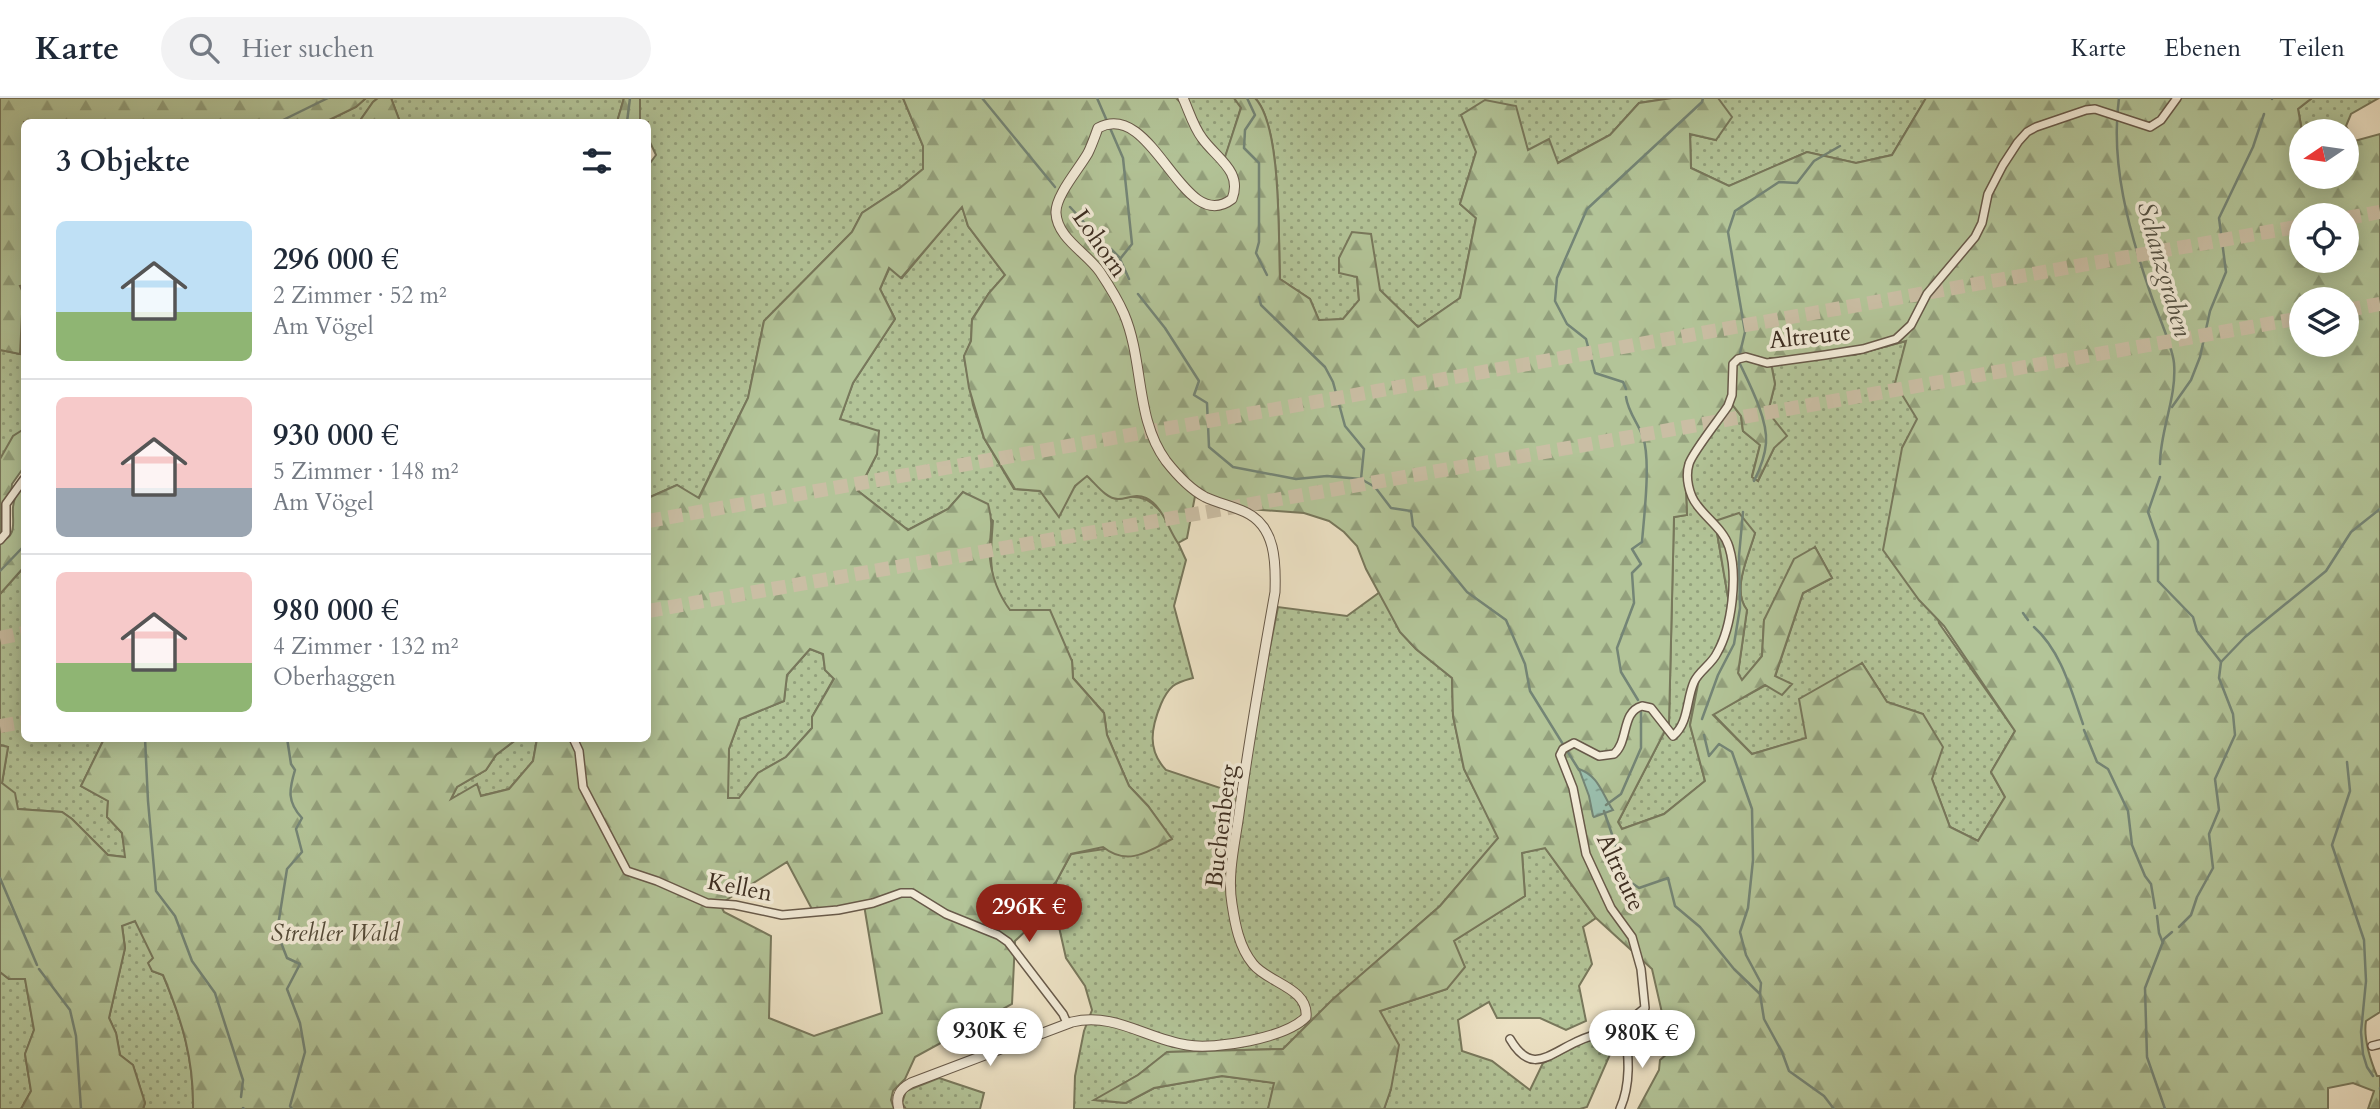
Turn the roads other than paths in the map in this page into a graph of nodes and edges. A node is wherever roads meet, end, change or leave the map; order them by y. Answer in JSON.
{"nodes":[{"id":1,"x":1183,"y":98,"type":"edge"},
{"id":2,"x":2177,"y":98,"type":"edge"},
{"id":3,"x":21,"y":483,"type":"edge"},
{"id":4,"x":1196,"y":491,"type":"joint"},
{"id":5,"x":1,"y":539,"type":"edge"},
{"id":6,"x":575,"y":742,"type":"edge"},
{"id":7,"x":1067,"y":1023,"type":"junction"},
{"id":8,"x":1625,"y":1027,"type":"junction"},
{"id":9,"x":1510,"y":1039,"type":"dead end"},
{"id":10,"x":899,"y":1107,"type":"edge"},
{"id":11,"x":1620,"y":1109,"type":"edge"}],
"edges":[{"from":1,"to":4,"type":"street","name":"Lohorn"},
{"from":2,"to":8,"type":"street","name":"Altreute"},
{"from":3,"to":5,"type":"street"},
{"from":4,"to":7,"type":"street","name":"Buchenberg"},
{"from":6,"to":7,"type":"street","name":"Kellen"},
{"from":7,"to":10,"type":"street"},
{"from":8,"to":9,"type":"street"},
{"from":8,"to":11,"type":"street"}]}
